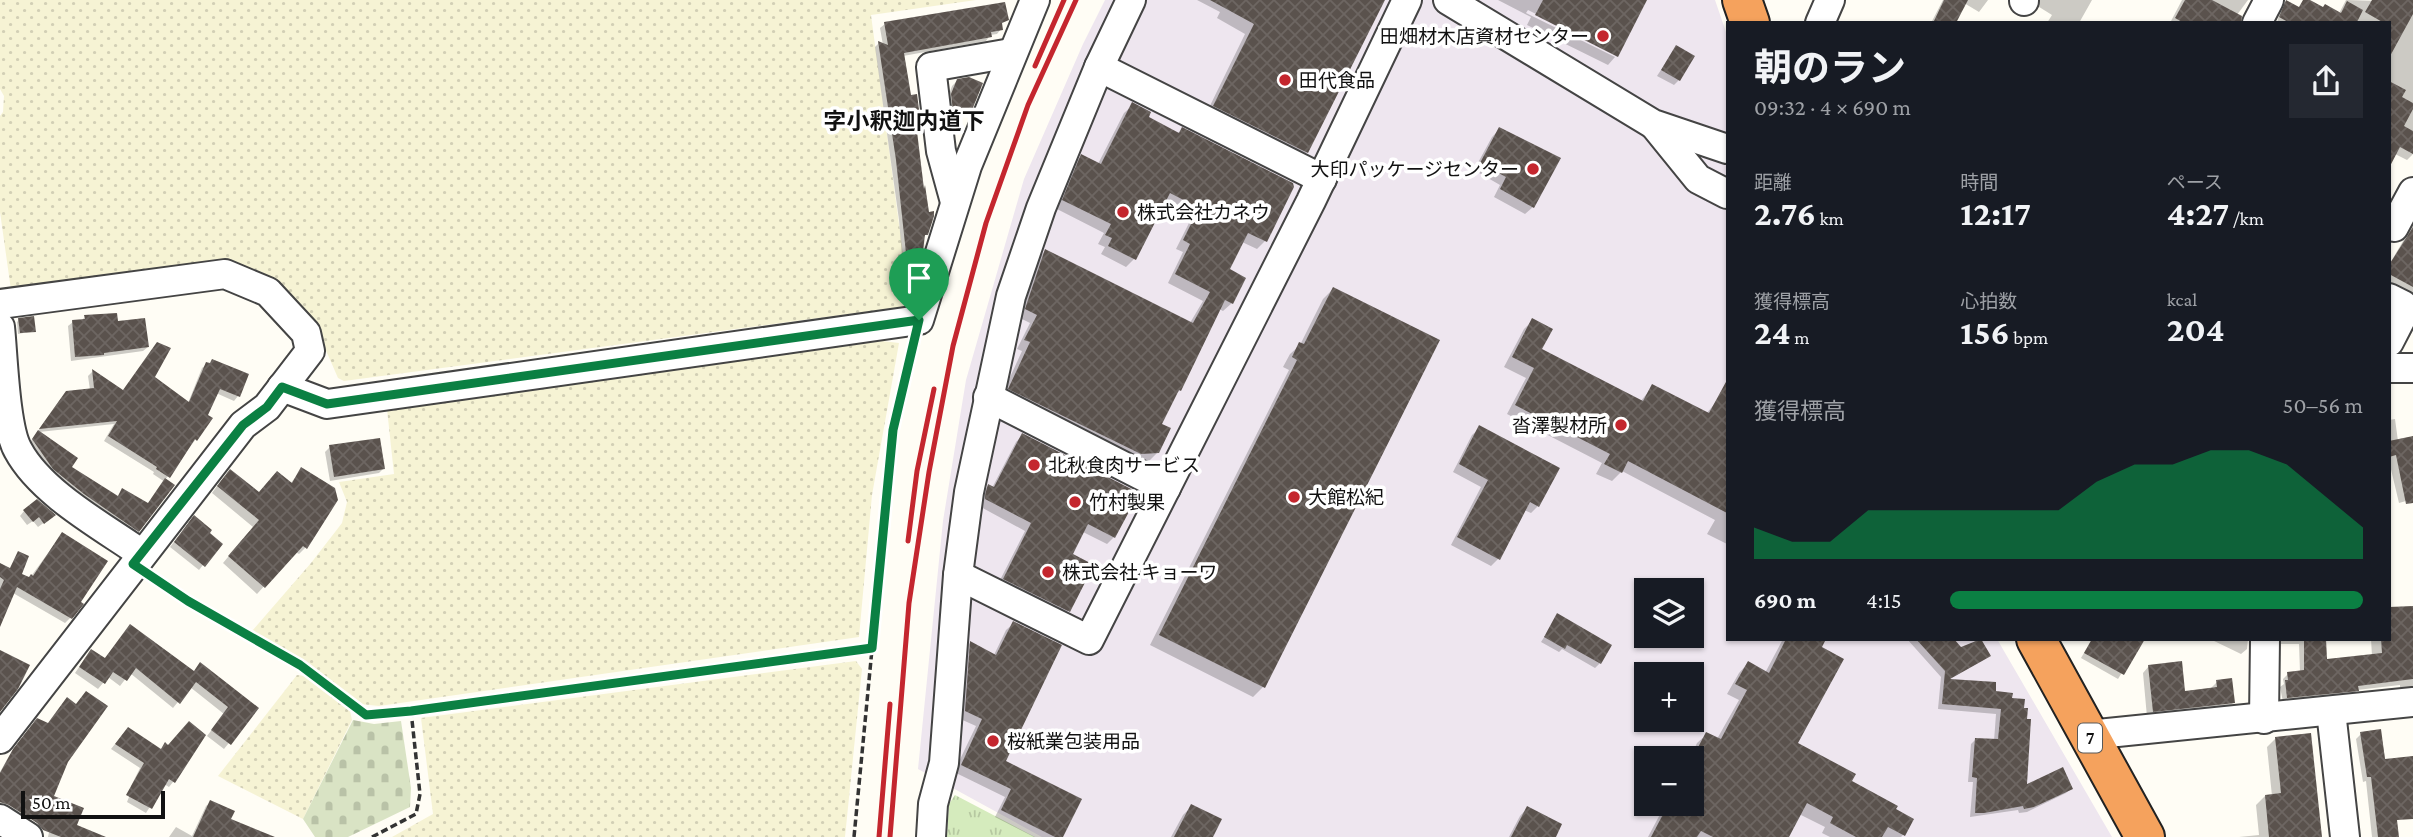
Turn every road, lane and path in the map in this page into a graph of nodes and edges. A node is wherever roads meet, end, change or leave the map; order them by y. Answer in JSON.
{"nodes":[{"id":1,"x":1035,"y":0,"type":"edge"},
{"id":2,"x":1131,"y":0,"type":"edge"},
{"id":3,"x":1407,"y":0,"type":"edge"},
{"id":4,"x":1448,"y":0,"type":"edge"},
{"id":5,"x":1742,"y":0,"type":"edge"},
{"id":6,"x":1830,"y":0,"type":"edge"},
{"id":7,"x":2269,"y":0,"type":"edge"},
{"id":8,"x":1748,"y":21,"type":"edge"},
{"id":9,"x":1821,"y":21,"type":"edge"},
{"id":10,"x":2258,"y":21,"type":"edge"},
{"id":11,"x":1011,"y":53,"type":"junction"},
{"id":12,"x":1099,"y":67,"type":"junction"},
{"id":13,"x":1653,"y":124,"type":"junction"},
{"id":14,"x":1726,"y":149,"type":"edge"},
{"id":15,"x":1322,"y":179,"type":"junction"},
{"id":16,"x":2413,"y":192,"type":"edge"},
{"id":17,"x":1726,"y":193,"type":"edge"},
{"id":18,"x":955,"y":202,"type":"junction"},
{"id":19,"x":2394,"y":227,"type":"dead end"},
{"id":20,"x":2391,"y":299,"type":"edge"},
{"id":21,"x":0,"y":304,"type":"edge"},
{"id":22,"x":919,"y":320,"type":"junction"},
{"id":23,"x":0,"y":327,"type":"edge"},
{"id":24,"x":2391,"y":338,"type":"edge"},
{"id":25,"x":2391,"y":368,"type":"edge"},
{"id":26,"x":2413,"y":368,"type":"edge"},
{"id":27,"x":282,"y":387,"type":"junction"},
{"id":28,"x":988,"y":397,"type":"junction"},
{"id":29,"x":4,"y":412,"type":"edge"},
{"id":30,"x":1166,"y":488,"type":"junction"},
{"id":31,"x":138,"y":559,"type":"junction"},
{"id":32,"x":958,"y":575,"type":"junction"},
{"id":33,"x":2036,"y":641,"type":"edge"},
{"id":34,"x":2265,"y":641,"type":"edge"},
{"id":35,"x":872,"y":648,"type":"junction"},
{"id":36,"x":2413,"y":702,"type":"edge"},
{"id":37,"x":411,"y":711,"type":"junction"},
{"id":38,"x":2331,"y":711,"type":"junction"},
{"id":39,"x":2264,"y":719,"type":"junction"},
{"id":40,"x":2088,"y":735,"type":"junction"},
{"id":41,"x":0,"y":739,"type":"edge"},
{"id":42,"x":0,"y":819,"type":"edge"},
{"id":43,"x":28,"y":837,"type":"edge"},
{"id":44,"x":372,"y":837,"type":"edge"},
{"id":45,"x":854,"y":837,"type":"edge"},
{"id":46,"x":931,"y":837,"type":"edge"},
{"id":47,"x":2145,"y":837,"type":"edge"},
{"id":48,"x":2345,"y":837,"type":"edge"}],
"edges":[{"from":1,"to":11,"type":"street"},
{"from":2,"to":12,"type":"street"},
{"from":3,"to":15,"type":"street"},
{"from":4,"to":13,"type":"street"},
{"from":5,"to":8,"type":"highway"},
{"from":6,"to":9,"type":"street"},
{"from":7,"to":10,"type":"street"},
{"from":11,"to":18,"type":"street"},
{"from":11,"to":18,"type":"street"},
{"from":12,"to":15,"type":"street"},
{"from":12,"to":28,"type":"street"},
{"from":13,"to":14,"type":"street"},
{"from":13,"to":17,"type":"street"},
{"from":15,"to":30,"type":"street"},
{"from":16,"to":19,"type":"street"},
{"from":18,"to":22,"type":"street"},
{"from":20,"to":24,"type":"street"},
{"from":21,"to":27,"type":"street"},
{"from":22,"to":27,"type":"street"},
{"from":22,"to":35,"type":"path"},
{"from":23,"to":29,"type":"street"},
{"from":25,"to":26,"type":"street"},
{"from":27,"to":31,"type":"street"},
{"from":28,"to":30,"type":"street"},
{"from":28,"to":32,"type":"street"},
{"from":29,"to":31,"type":"street"},
{"from":30,"to":32,"type":"street"},
{"from":31,"to":37,"type":"path"},
{"from":31,"to":41,"type":"street"},
{"from":32,"to":46,"type":"street"},
{"from":33,"to":40,"type":"highway","number":"7"},
{"from":34,"to":39,"type":"street"},
{"from":35,"to":37,"type":"path"},
{"from":35,"to":45,"type":"path"},
{"from":36,"to":38,"type":"street"},
{"from":37,"to":44,"type":"path"},
{"from":38,"to":39,"type":"street"},
{"from":38,"to":48,"type":"street"},
{"from":39,"to":40,"type":"street"},
{"from":40,"to":47,"type":"highway","number":"7"},
{"from":42,"to":43,"type":"street"}]}
